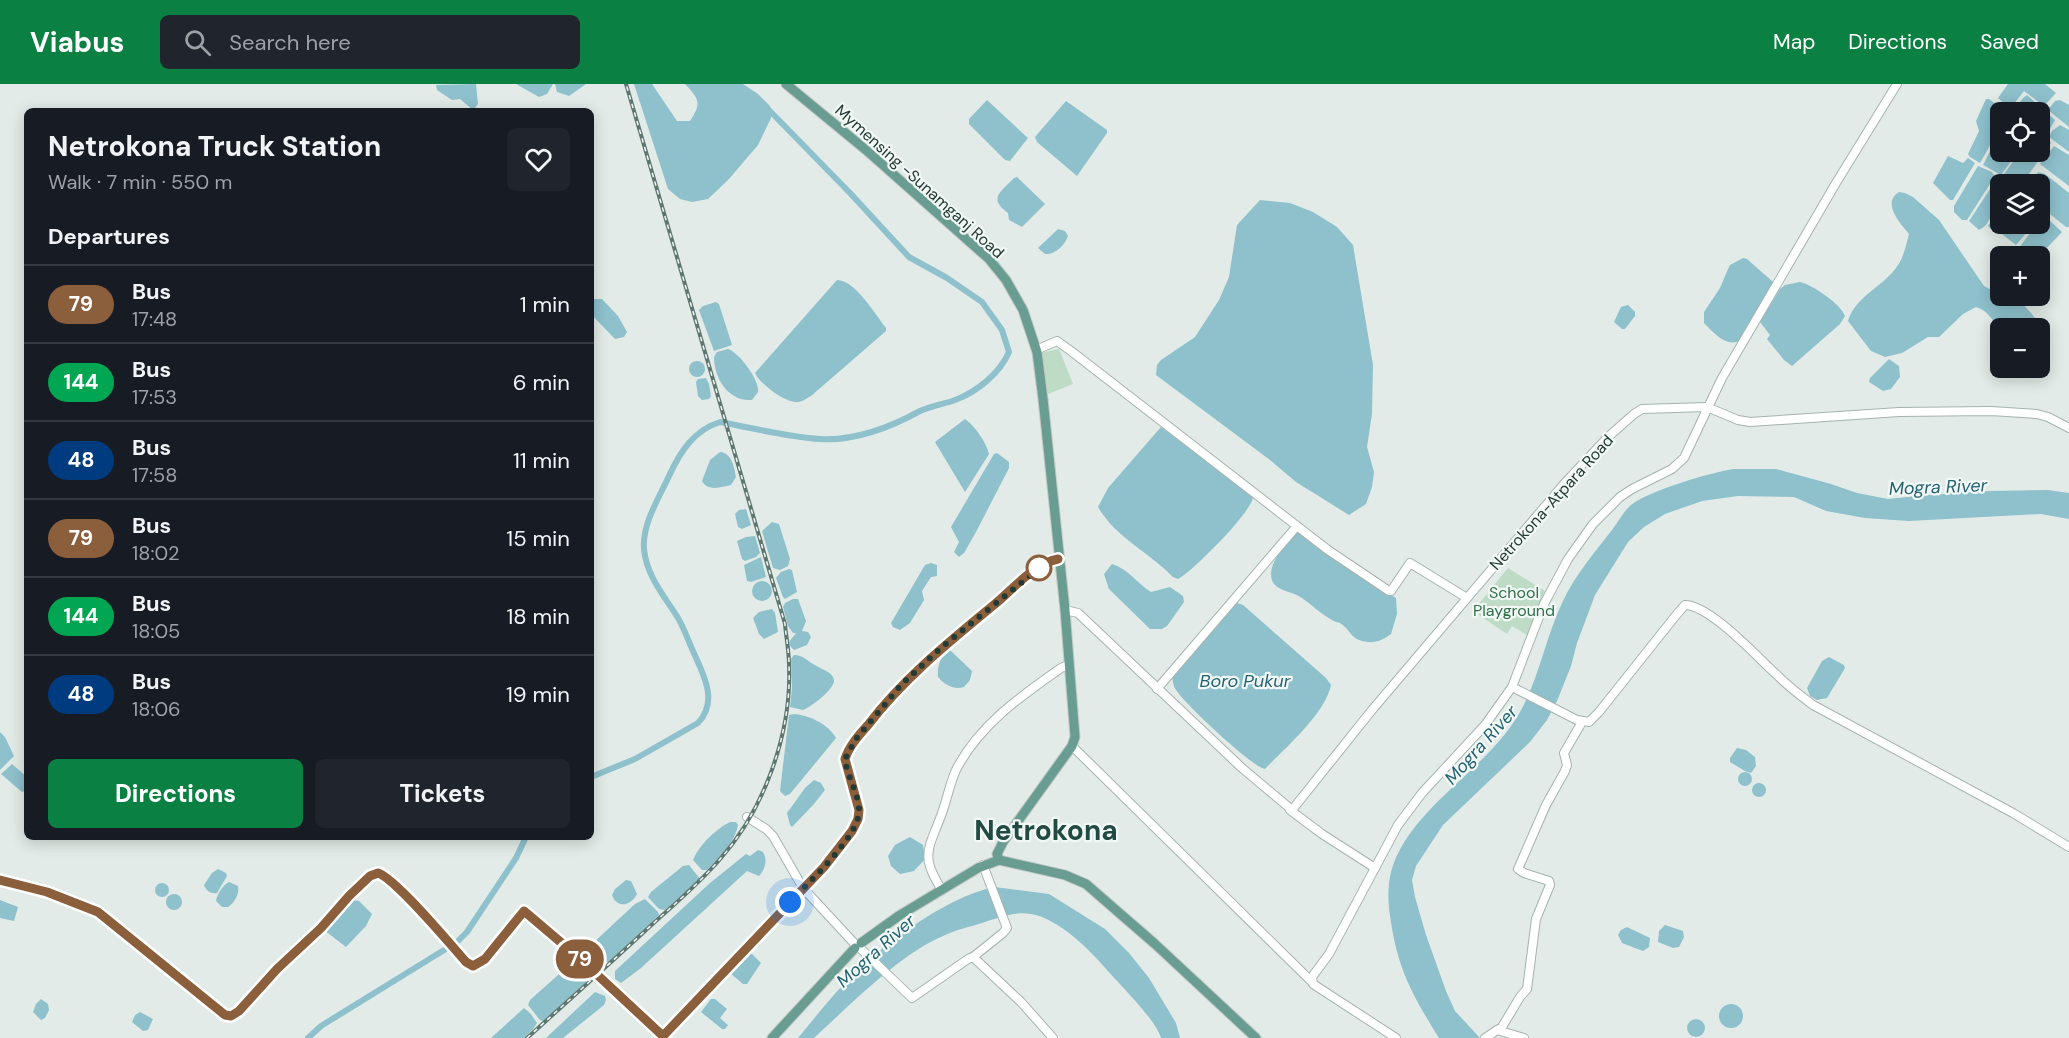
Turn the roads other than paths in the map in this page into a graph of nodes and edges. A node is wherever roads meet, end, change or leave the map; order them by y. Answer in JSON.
{"nodes":[{"id":1,"x":786,"y":84,"type":"edge"},
{"id":2,"x":1897,"y":84,"type":"edge"},
{"id":3,"x":1036,"y":350,"type":"junction"},
{"id":4,"x":1707,"y":407,"type":"junction"},
{"id":5,"x":2069,"y":428,"type":"edge"},
{"id":6,"x":1297,"y":526,"type":"junction"},
{"id":7,"x":1058,"y":559,"type":"junction"},
{"id":8,"x":1467,"y":598,"type":"junction"},
{"id":9,"x":1065,"y":610,"type":"junction"},
{"id":10,"x":1068,"y":665,"type":"junction"},
{"id":11,"x":1157,"y":689,"type":"junction"},
{"id":12,"x":1516,"y":689,"type":"dead end"},
{"id":13,"x":1582,"y":722,"type":"junction"},
{"id":14,"x":1072,"y":746,"type":"junction"},
{"id":15,"x":1290,"y":810,"type":"junction"},
{"id":16,"x":747,"y":817,"type":"dead end"},
{"id":17,"x":2069,"y":847,"type":"edge"},
{"id":18,"x":999,"y":860,"type":"junction"},
{"id":19,"x":983,"y":866,"type":"junction"},
{"id":20,"x":1375,"y":868,"type":"junction"},
{"id":21,"x":0,"y":880,"type":"edge"},
{"id":22,"x":803,"y":888,"type":"junction"},
{"id":23,"x":942,"y":890,"type":"junction"},
{"id":24,"x":859,"y":947,"type":"junction"},
{"id":25,"x":973,"y":957,"type":"junction"},
{"id":26,"x":1312,"y":982,"type":"junction"},
{"id":27,"x":1497,"y":1030,"type":"junction"},
{"id":28,"x":1487,"y":1036,"type":"edge"},
{"id":29,"x":664,"y":1037,"type":"edge"},
{"id":30,"x":772,"y":1038,"type":"edge"},
{"id":31,"x":1053,"y":1038,"type":"edge"},
{"id":32,"x":1256,"y":1038,"type":"edge"},
{"id":33,"x":1396,"y":1038,"type":"edge"},
{"id":34,"x":1524,"y":1038,"type":"edge"}],
"edges":[{"from":1,"to":3,"type":"main road","name":"Mymensing -Sunamganj Road"},
{"from":2,"to":4,"type":"street"},
{"from":3,"to":6,"type":"street"},
{"from":3,"to":7,"type":"main road","name":"Mymensing -Sunamganj Road"},
{"from":4,"to":5,"type":"street","name":"Netrokona-Atpara Road"},
{"from":4,"to":8,"type":"street","name":"Netrokona-Atpara Road"},
{"from":4,"to":20,"type":"street"},
{"from":6,"to":8,"type":"street"},
{"from":6,"to":11,"type":"street"},
{"from":7,"to":9,"type":"main road","name":"Mymensing -Sunamganj Road"},
{"from":7,"to":22,"type":"street"},
{"from":8,"to":15,"type":"street","name":"Netrokona-Atpara Road"},
{"from":9,"to":10,"type":"main road","name":"Mymensing -Sunamganj Road"},
{"from":9,"to":11,"type":"street"},
{"from":10,"to":14,"type":"main road","name":"Mymensing -Sunamganj Road"},
{"from":10,"to":23,"type":"street"},
{"from":11,"to":15,"type":"street"},
{"from":12,"to":13,"type":"street"},
{"from":13,"to":17,"type":"street"},
{"from":13,"to":27,"type":"street"},
{"from":14,"to":18,"type":"main road"},
{"from":14,"to":26,"type":"street"},
{"from":15,"to":20,"type":"street"},
{"from":16,"to":22,"type":"street"},
{"from":18,"to":19,"type":"main road"},
{"from":18,"to":32,"type":"main road"},
{"from":19,"to":23,"type":"main road"},
{"from":19,"to":25,"type":"street"},
{"from":20,"to":26,"type":"street"},
{"from":21,"to":29,"type":"street"},
{"from":22,"to":24,"type":"street"},
{"from":22,"to":29,"type":"street"},
{"from":23,"to":24,"type":"main road"},
{"from":24,"to":25,"type":"street"},
{"from":24,"to":30,"type":"main road"},
{"from":25,"to":31,"type":"street"},
{"from":26,"to":33,"type":"street"},
{"from":27,"to":28,"type":"street"},
{"from":27,"to":34,"type":"street"}]}
